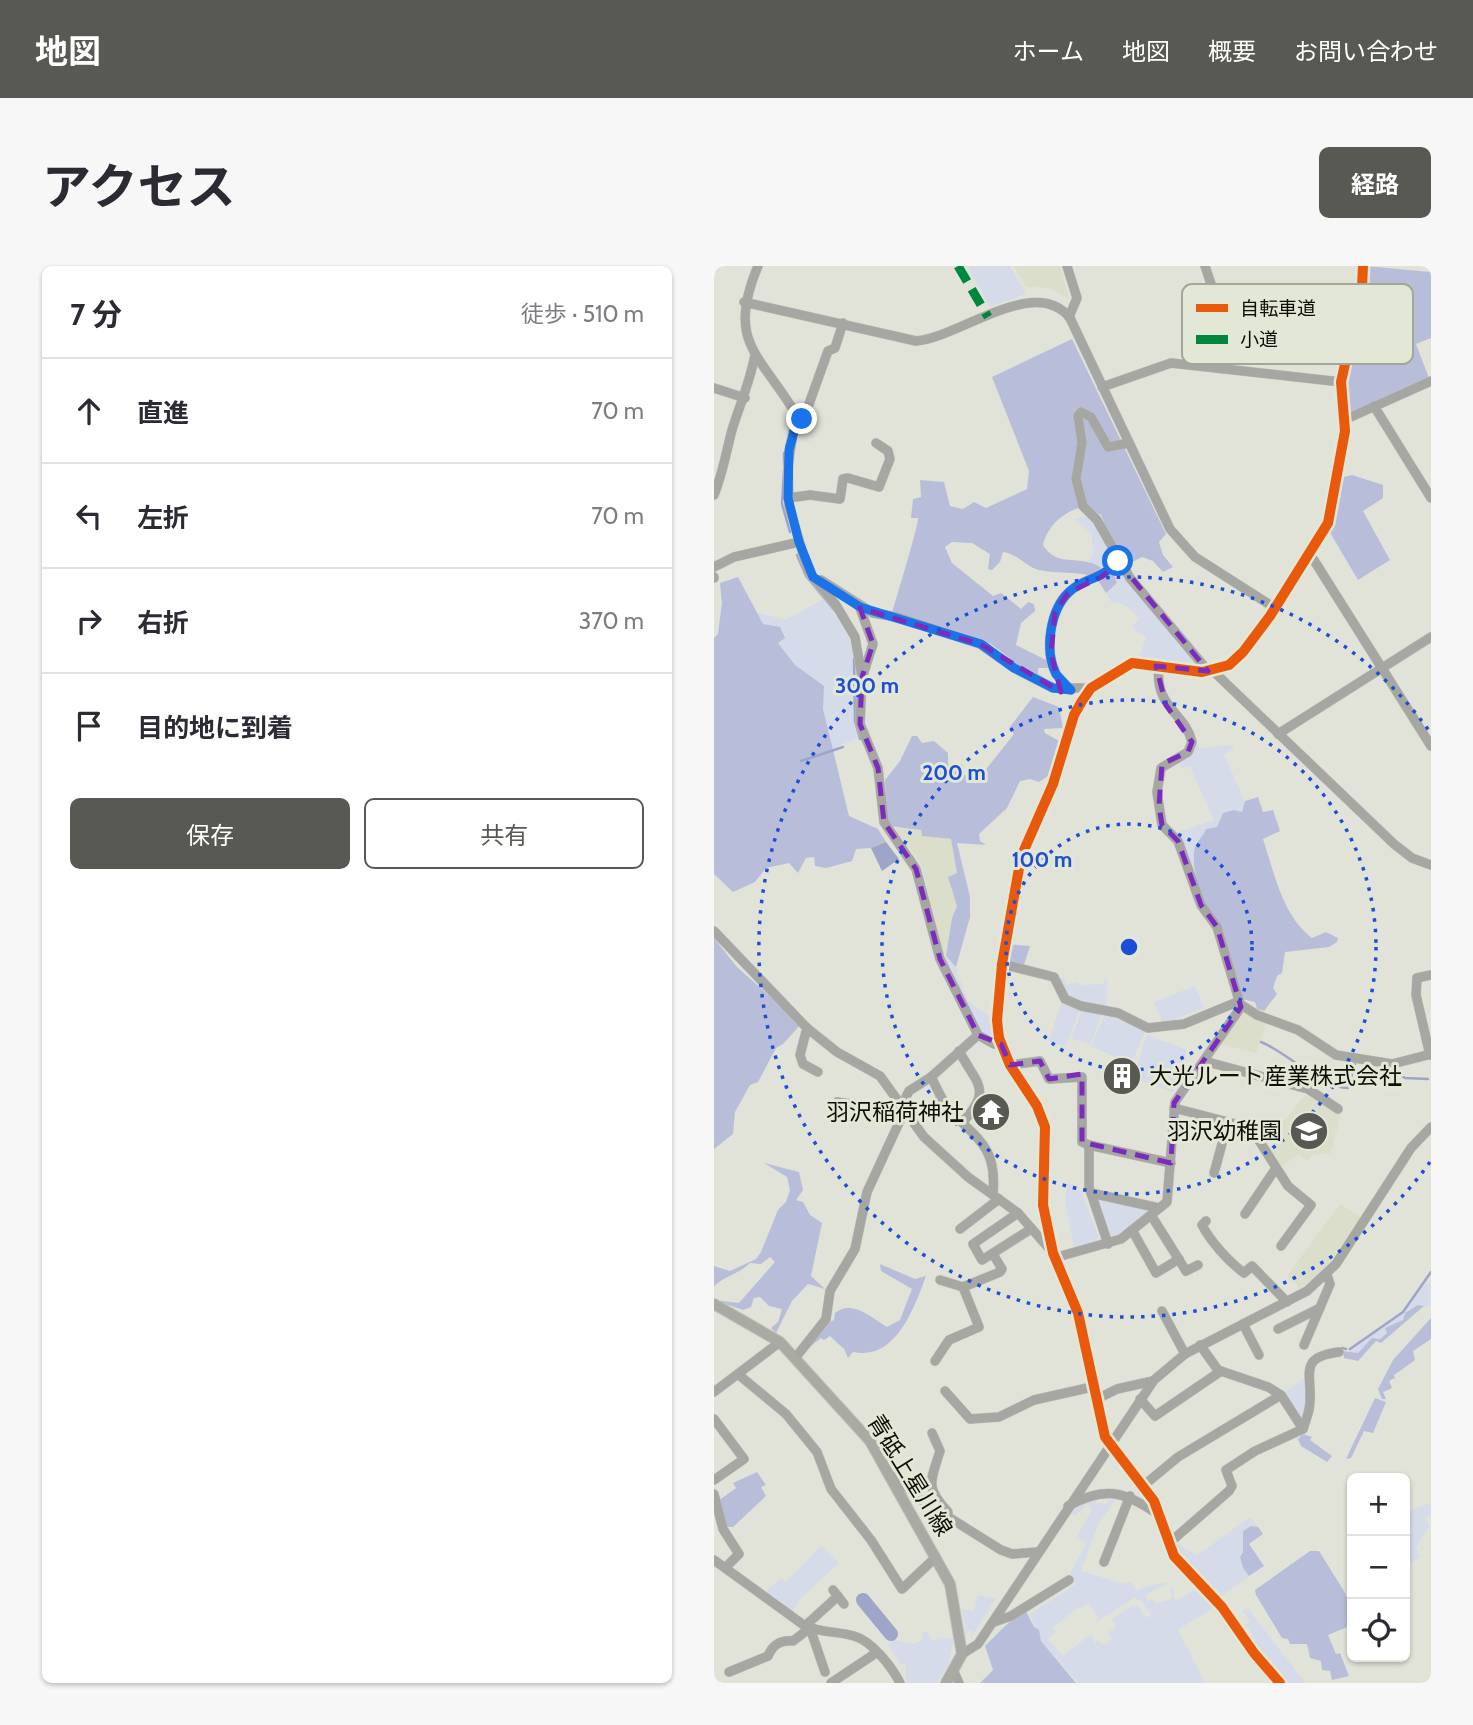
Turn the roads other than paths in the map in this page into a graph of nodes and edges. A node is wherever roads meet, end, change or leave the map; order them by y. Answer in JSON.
{"nodes":[{"id":1,"x":758,"y":266,"type":"edge"},
{"id":2,"x":1067,"y":266,"type":"edge"},
{"id":3,"x":1205,"y":266,"type":"edge"},
{"id":4,"x":1363,"y":266,"type":"edge"},
{"id":5,"x":1211,"y":284,"type":"edge"},
{"id":6,"x":1362,"y":284,"type":"edge"},
{"id":7,"x":744,"y":302,"type":"junction"},
{"id":8,"x":1069,"y":317,"type":"junction"},
{"id":9,"x":843,"y":323,"type":"junction"},
{"id":10,"x":755,"y":355,"type":"junction"},
{"id":11,"x":1203,"y":364,"type":"joint"},
{"id":12,"x":1345,"y":364,"type":"edge"},
{"id":13,"x":1431,"y":381,"type":"edge"},
{"id":14,"x":1341,"y":382,"type":"junction"},
{"id":15,"x":1102,"y":387,"type":"junction"},
{"id":16,"x":714,"y":388,"type":"edge"},
{"id":17,"x":745,"y":398,"type":"junction"},
{"id":18,"x":1374,"y":406,"type":"junction"},
{"id":19,"x":797,"y":421,"type":"junction"},
{"id":20,"x":1344,"y":421,"type":"junction"},
{"id":21,"x":876,"y":443,"type":"dead end"},
{"id":22,"x":1129,"y":443,"type":"junction"},
{"id":23,"x":714,"y":495,"type":"edge"},
{"id":24,"x":788,"y":498,"type":"junction"},
{"id":25,"x":1431,"y":498,"type":"edge"},
{"id":26,"x":799,"y":542,"type":"junction"},
{"id":27,"x":1310,"y":554,"type":"junction"},
{"id":28,"x":1118,"y":561,"type":"junction"},
{"id":29,"x":714,"y":567,"type":"edge"},
{"id":30,"x":813,"y":577,"type":"junction"},
{"id":31,"x":860,"y":607,"type":"junction"},
{"id":32,"x":1275,"y":608,"type":"junction"},
{"id":33,"x":1431,"y":637,"type":"edge"},
{"id":34,"x":1159,"y":666,"type":"junction"},
{"id":35,"x":1382,"y":668,"type":"junction"},
{"id":36,"x":1210,"y":671,"type":"junction"},
{"id":37,"x":862,"y":677,"type":"junction"},
{"id":38,"x":1091,"y":688,"type":"junction"},
{"id":39,"x":1071,"y":690,"type":"junction"},
{"id":40,"x":1279,"y":734,"type":"junction"},
{"id":41,"x":1431,"y":746,"type":"edge"},
{"id":42,"x":1431,"y":865,"type":"edge"},
{"id":43,"x":714,"y":931,"type":"edge"},
{"id":44,"x":1002,"y":964,"type":"junction"},
{"id":45,"x":1431,"y":975,"type":"edge"},
{"id":46,"x":1241,"y":1007,"type":"junction"},
{"id":47,"x":807,"y":1028,"type":"junction"},
{"id":48,"x":978,"y":1035,"type":"junction"},
{"id":49,"x":1000,"y":1044,"type":"junction"},
{"id":50,"x":958,"y":1051,"type":"junction"},
{"id":51,"x":1430,"y":1055,"type":"edge"},
{"id":52,"x":1204,"y":1061,"type":"junction"},
{"id":53,"x":1010,"y":1065,"type":"junction"},
{"id":54,"x":818,"y":1072,"type":"dead end"},
{"id":55,"x":931,"y":1077,"type":"junction"},
{"id":56,"x":837,"y":1101,"type":"dead end"},
{"id":57,"x":1174,"y":1108,"type":"junction"},
{"id":58,"x":1338,"y":1109,"type":"dead end"},
{"id":59,"x":902,"y":1110,"type":"junction"},
{"id":60,"x":963,"y":1122,"type":"junction"},
{"id":61,"x":1228,"y":1122,"type":"junction"},
{"id":62,"x":1431,"y":1127,"type":"edge"},
{"id":63,"x":1089,"y":1145,"type":"junction"},
{"id":64,"x":1171,"y":1163,"type":"junction"},
{"id":65,"x":1276,"y":1168,"type":"junction"},
{"id":66,"x":1214,"y":1173,"type":"dead end"},
{"id":67,"x":1091,"y":1193,"type":"junction"},
{"id":68,"x":996,"y":1197,"type":"junction"},
{"id":69,"x":1159,"y":1208,"type":"junction"},
{"id":70,"x":1018,"y":1213,"type":"junction"},
{"id":71,"x":1245,"y":1213,"type":"dead end"},
{"id":72,"x":1151,"y":1215,"type":"junction"},
{"id":73,"x":1206,"y":1221,"type":"dead end"},
{"id":74,"x":960,"y":1229,"type":"dead end"},
{"id":75,"x":1031,"y":1229,"type":"junction"},
{"id":76,"x":1132,"y":1230,"type":"junction"},
{"id":77,"x":1108,"y":1244,"type":"junction"},
{"id":78,"x":1281,"y":1246,"type":"dead end"},
{"id":79,"x":993,"y":1254,"type":"junction"},
{"id":80,"x":1054,"y":1255,"type":"junction"},
{"id":81,"x":1179,"y":1259,"type":"junction"},
{"id":82,"x":1198,"y":1265,"type":"dead end"},
{"id":83,"x":1327,"y":1275,"type":"junction"},
{"id":84,"x":940,"y":1280,"type":"dead end"},
{"id":85,"x":963,"y":1287,"type":"junction"},
{"id":86,"x":1287,"y":1302,"type":"junction"},
{"id":87,"x":714,"y":1304,"type":"edge"},
{"id":88,"x":1321,"y":1308,"type":"junction"},
{"id":89,"x":1162,"y":1311,"type":"dead end"},
{"id":90,"x":1243,"y":1324,"type":"junction"},
{"id":91,"x":1278,"y":1329,"type":"dead end"},
{"id":92,"x":780,"y":1342,"type":"junction"},
{"id":93,"x":1200,"y":1345,"type":"junction"},
{"id":94,"x":1304,"y":1345,"type":"dead end"},
{"id":95,"x":1339,"y":1353,"type":"dead end"},
{"id":96,"x":1185,"y":1354,"type":"junction"},
{"id":97,"x":1259,"y":1355,"type":"dead end"},
{"id":98,"x":796,"y":1357,"type":"junction"},
{"id":99,"x":935,"y":1361,"type":"dead end"},
{"id":100,"x":1221,"y":1371,"type":"junction"},
{"id":101,"x":739,"y":1375,"type":"junction"},
{"id":102,"x":1153,"y":1381,"type":"junction"},
{"id":103,"x":1092,"y":1387,"type":"junction"},
{"id":104,"x":945,"y":1391,"type":"dead end"},
{"id":105,"x":714,"y":1392,"type":"edge"},
{"id":106,"x":1281,"y":1395,"type":"junction"},
{"id":107,"x":1140,"y":1399,"type":"junction"},
{"id":108,"x":1095,"y":1400,"type":"junction"},
{"id":109,"x":714,"y":1419,"type":"edge"},
{"id":110,"x":1303,"y":1429,"type":"junction"},
{"id":111,"x":932,"y":1433,"type":"dead end"},
{"id":112,"x":1108,"y":1444,"type":"junction"},
{"id":113,"x":891,"y":1477,"type":"junction"},
{"id":114,"x":714,"y":1480,"type":"edge"},
{"id":115,"x":1143,"y":1486,"type":"junction"},
{"id":116,"x":714,"y":1494,"type":"edge"},
{"id":117,"x":1130,"y":1496,"type":"junction"},
{"id":118,"x":1068,"y":1506,"type":"junction"},
{"id":119,"x":1156,"y":1513,"type":"junction"},
{"id":120,"x":954,"y":1518,"type":"junction"},
{"id":121,"x":1168,"y":1545,"type":"junction"},
{"id":122,"x":1037,"y":1552,"type":"junction"},
{"id":123,"x":936,"y":1557,"type":"junction"},
{"id":124,"x":714,"y":1560,"type":"edge"},
{"id":125,"x":1104,"y":1562,"type":"dead end"},
{"id":126,"x":726,"y":1567,"type":"junction"},
{"id":127,"x":1069,"y":1580,"type":"dead end"},
{"id":128,"x":838,"y":1597,"type":"dead end"},
{"id":129,"x":993,"y":1622,"type":"junction"},
{"id":130,"x":808,"y":1627,"type":"junction"},
{"id":131,"x":876,"y":1653,"type":"junction"},
{"id":132,"x":962,"y":1654,"type":"junction"},
{"id":133,"x":729,"y":1672,"type":"dead end"},
{"id":134,"x":825,"y":1672,"type":"dead end"},
{"id":135,"x":956,"y":1678,"type":"edge"},
{"id":136,"x":831,"y":1683,"type":"edge"},
{"id":137,"x":900,"y":1683,"type":"edge"},
{"id":138,"x":946,"y":1683,"type":"edge"},
{"id":139,"x":1279,"y":1683,"type":"edge"}],
"edges":[{"from":1,"to":7,"type":"street"},
{"from":2,"to":8,"type":"street"},
{"from":3,"to":5,"type":"street"},
{"from":4,"to":6,"type":"street"},
{"from":7,"to":9,"type":"street"},
{"from":7,"to":10,"type":"street"},
{"from":8,"to":9,"type":"street"},
{"from":8,"to":15,"type":"street"},
{"from":9,"to":19,"type":"street"},
{"from":10,"to":17,"type":"street"},
{"from":10,"to":19,"type":"street"},
{"from":11,"to":14,"type":"street"},
{"from":11,"to":15,"type":"street"},
{"from":12,"to":14,"type":"street"},
{"from":13,"to":18,"type":"street"},
{"from":14,"to":20,"type":"street"},
{"from":15,"to":22,"type":"street"},
{"from":16,"to":17,"type":"street"},
{"from":17,"to":23,"type":"street"},
{"from":18,"to":20,"type":"street"},
{"from":18,"to":25,"type":"street"},
{"from":19,"to":24,"type":"street"},
{"from":20,"to":27,"type":"street"},
{"from":21,"to":24,"type":"street"},
{"from":22,"to":28,"type":"street"},
{"from":22,"to":32,"type":"street"},
{"from":24,"to":26,"type":"street"},
{"from":26,"to":29,"type":"street"},
{"from":26,"to":30,"type":"street"},
{"from":27,"to":32,"type":"street"},
{"from":27,"to":35,"type":"street"},
{"from":28,"to":36,"type":"street"},
{"from":28,"to":39,"type":"street"},
{"from":30,"to":31,"type":"street"},
{"from":30,"to":37,"type":"street"},
{"from":31,"to":37,"type":"street"},
{"from":31,"to":39,"type":"street"},
{"from":32,"to":36,"type":"street"},
{"from":33,"to":35,"type":"street"},
{"from":34,"to":36,"type":"street"},
{"from":34,"to":38,"type":"street"},
{"from":34,"to":46,"type":"street"},
{"from":35,"to":40,"type":"street"},
{"from":35,"to":41,"type":"street"},
{"from":36,"to":40,"type":"street"},
{"from":37,"to":48,"type":"street"},
{"from":38,"to":39,"type":"street"},
{"from":38,"to":44,"type":"street"},
{"from":40,"to":42,"type":"street"},
{"from":43,"to":47,"type":"street"},
{"from":44,"to":46,"type":"street"},
{"from":44,"to":49,"type":"street"},
{"from":45,"to":51,"type":"street"},
{"from":46,"to":51,"type":"street"},
{"from":46,"to":52,"type":"street"},
{"from":47,"to":54,"type":"street"},
{"from":47,"to":59,"type":"street"},
{"from":48,"to":49,"type":"street"},
{"from":48,"to":50,"type":"street"},
{"from":49,"to":53,"type":"street"},
{"from":50,"to":55,"type":"street"},
{"from":50,"to":60,"type":"street"},
{"from":52,"to":57,"type":"street"},
{"from":52,"to":58,"type":"street"},
{"from":53,"to":63,"type":"street"},
{"from":53,"to":80,"type":"street"},
{"from":55,"to":59,"type":"street"},
{"from":55,"to":60,"type":"street"},
{"from":56,"to":59,"type":"street"},
{"from":57,"to":61,"type":"street"},
{"from":57,"to":64,"type":"street"},
{"from":59,"to":68,"type":"street"},
{"from":59,"to":98,"type":"street"},
{"from":60,"to":68,"type":"street"},
{"from":61,"to":65,"type":"street"},
{"from":61,"to":66,"type":"street"},
{"from":62,"to":83,"type":"street"},
{"from":63,"to":64,"type":"street"},
{"from":63,"to":67,"type":"street"},
{"from":64,"to":69,"type":"street"},
{"from":65,"to":71,"type":"street"},
{"from":65,"to":78,"type":"street"},
{"from":67,"to":69,"type":"street"},
{"from":67,"to":77,"type":"street"},
{"from":68,"to":70,"type":"street"},
{"from":68,"to":74,"type":"street"},
{"from":69,"to":72,"type":"street"},
{"from":70,"to":75,"type":"street"},
{"from":70,"to":79,"type":"street"},
{"from":72,"to":76,"type":"street"},
{"from":72,"to":81,"type":"street"},
{"from":73,"to":86,"type":"street"},
{"from":75,"to":79,"type":"street"},
{"from":75,"to":80,"type":"street"},
{"from":76,"to":77,"type":"street"},
{"from":76,"to":81,"type":"street"},
{"from":77,"to":80,"type":"street"},
{"from":79,"to":85,"type":"street"},
{"from":80,"to":103,"type":"street"},
{"from":81,"to":82,"type":"street"},
{"from":83,"to":86,"type":"street"},
{"from":83,"to":88,"type":"street"},
{"from":84,"to":85,"type":"street"},
{"from":85,"to":99,"type":"street"},
{"from":86,"to":90,"type":"street"},
{"from":87,"to":92,"type":"main road","name":"青砥上星川線"},
{"from":88,"to":91,"type":"street"},
{"from":88,"to":94,"type":"street"},
{"from":89,"to":96,"type":"street"},
{"from":90,"to":93,"type":"street"},
{"from":90,"to":97,"type":"street"},
{"from":92,"to":98,"type":"main road","name":"青砥上星川線"},
{"from":92,"to":101,"type":"street"},
{"from":93,"to":96,"type":"street"},
{"from":93,"to":100,"type":"street"},
{"from":95,"to":110,"type":"street"},
{"from":96,"to":102,"type":"street"},
{"from":98,"to":113,"type":"main road","name":"青砥上星川線"},
{"from":100,"to":106,"type":"street"},
{"from":100,"to":107,"type":"street"},
{"from":101,"to":105,"type":"street"},
{"from":101,"to":123,"type":"street"},
{"from":102,"to":107,"type":"street"},
{"from":102,"to":108,"type":"street"},
{"from":103,"to":104,"type":"street"},
{"from":103,"to":108,"type":"street"},
{"from":106,"to":110,"type":"street"},
{"from":106,"to":115,"type":"street"},
{"from":107,"to":112,"type":"street"},
{"from":108,"to":112,"type":"street"},
{"from":109,"to":114,"type":"street"},
{"from":110,"to":121,"type":"street"},
{"from":111,"to":120,"type":"street"},
{"from":112,"to":115,"type":"street"},
{"from":112,"to":118,"type":"street"},
{"from":113,"to":120,"type":"street"},
{"from":113,"to":123,"type":"main road","name":"青砥上星川線"},
{"from":115,"to":119,"type":"street"},
{"from":116,"to":126,"type":"street"},
{"from":117,"to":118,"type":"street"},
{"from":117,"to":119,"type":"street"},
{"from":117,"to":125,"type":"street"},
{"from":118,"to":122,"type":"street"},
{"from":119,"to":121,"type":"street"},
{"from":120,"to":122,"type":"street"},
{"from":121,"to":139,"type":"street"},
{"from":122,"to":129,"type":"street"},
{"from":123,"to":132,"type":"main road","name":"青砥上星川線"},
{"from":124,"to":126,"type":"street"},
{"from":126,"to":130,"type":"street"},
{"from":127,"to":129,"type":"street"},
{"from":128,"to":130,"type":"street"},
{"from":129,"to":132,"type":"street"},
{"from":130,"to":131,"type":"street"},
{"from":130,"to":133,"type":"street"},
{"from":130,"to":134,"type":"street"},
{"from":131,"to":136,"type":"street"},
{"from":131,"to":137,"type":"street"},
{"from":132,"to":135,"type":"main road"},
{"from":135,"to":138,"type":"main road"}]}
